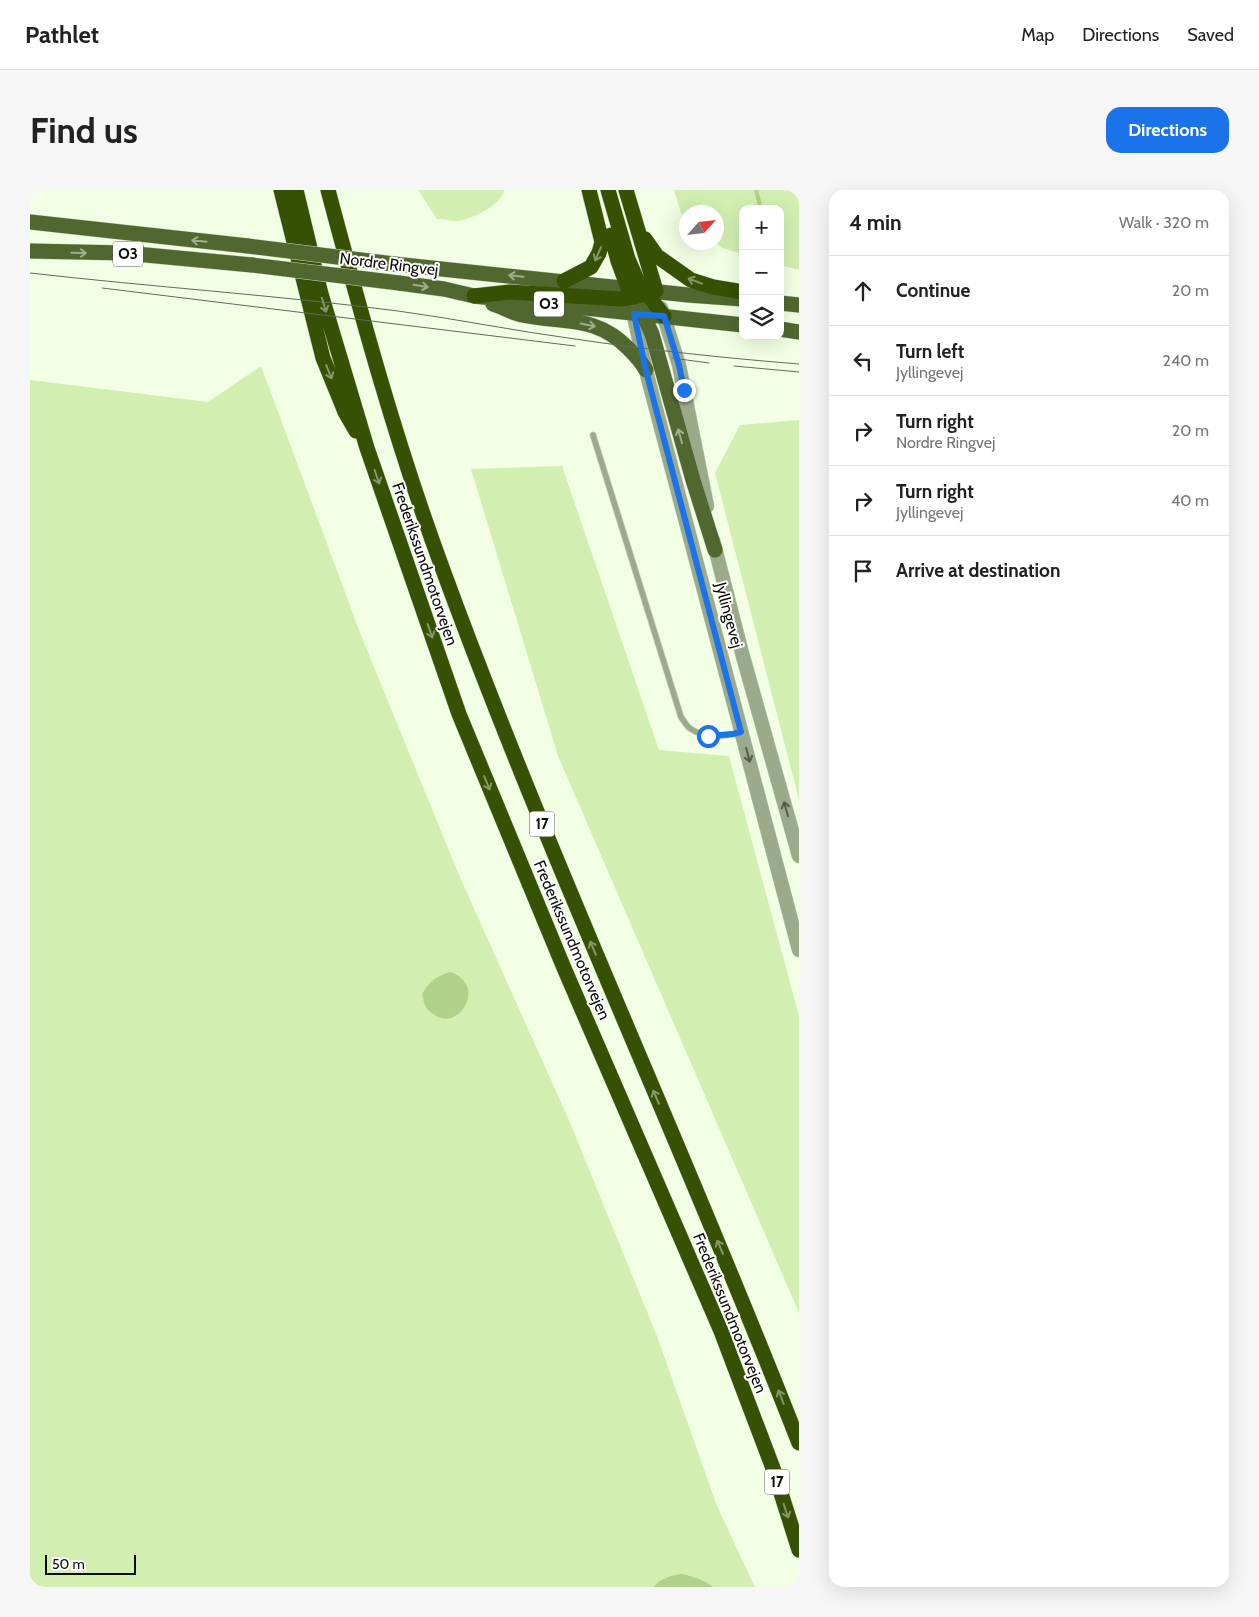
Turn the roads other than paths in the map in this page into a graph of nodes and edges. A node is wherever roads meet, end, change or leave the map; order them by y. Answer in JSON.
{"nodes":[{"id":1,"x":280,"y":190,"type":"edge"},
{"id":2,"x":296,"y":190,"type":"edge"},
{"id":3,"x":328,"y":190,"type":"edge"},
{"id":4,"x":589,"y":190,"type":"edge"},
{"id":5,"x":599,"y":190,"type":"edge"},
{"id":6,"x":608,"y":190,"type":"edge"},
{"id":7,"x":626,"y":190,"type":"edge"},
{"id":8,"x":30,"y":222,"type":"edge"},
{"id":9,"x":637,"y":227,"type":"junction"},
{"id":10,"x":30,"y":252,"type":"edge"},
{"id":11,"x":564,"y":281,"type":"junction"},
{"id":12,"x":739,"y":291,"type":"edge"},
{"id":13,"x":639,"y":293,"type":"junction"},
{"id":14,"x":474,"y":296,"type":"junction"},
{"id":15,"x":739,"y":299,"type":"edge"},
{"id":16,"x":784,"y":303,"type":"edge"},
{"id":17,"x":799,"y":305,"type":"edge"},
{"id":18,"x":639,"y":314,"type":"junction"},
{"id":19,"x":664,"y":316,"type":"junction"},
{"id":20,"x":739,"y":325,"type":"edge"},
{"id":21,"x":784,"y":330,"type":"edge"},
{"id":22,"x":799,"y":332,"type":"edge"},
{"id":23,"x":646,"y":370,"type":"junction"},
{"id":24,"x":593,"y":435,"type":"dead end"},
{"id":25,"x":367,"y":448,"type":"junction"},
{"id":26,"x":715,"y":550,"type":"junction"},
{"id":27,"x":741,"y":732,"type":"junction"},
{"id":28,"x":799,"y":856,"type":"edge"},
{"id":29,"x":799,"y":950,"type":"edge"},
{"id":30,"x":799,"y":1443,"type":"edge"},
{"id":31,"x":799,"y":1550,"type":"edge"}],
"edges":[{"from":1,"to":25,"type":"highway","one_way":true},
{"from":2,"to":25,"type":"highway","name":"Frederikssundmotorvejen","number":"17","one_way":true},
{"from":30,"to":3,"type":"highway","name":"Frederikssundmotorvejen","number":"17","one_way":true},
{"from":4,"to":11,"type":"highway","one_way":true},
{"from":5,"to":13,"type":"highway"},
{"from":6,"to":13,"type":"highway"},
{"from":7,"to":9,"type":"highway"},
{"from":11,"to":8,"type":"main road","name":"Nordre Ringvej","number":"O3","one_way":true,"bridge":true},
{"from":12,"to":9,"type":"highway","one_way":true},
{"from":9,"to":13,"type":"highway"},
{"from":10,"to":14,"type":"main road","name":"Nordre Ringvej","number":"O3","one_way":true,"bridge":true},
{"from":11,"to":13,"type":"main road","name":"Nordre Ringvej","number":"O3"},
{"from":13,"to":14,"type":"highway"},
{"from":13,"to":15,"type":"main road","name":"Nordre Ringvej","number":"O3"},
{"from":13,"to":18,"type":"main road"},
{"from":13,"to":19,"type":"highway"},
{"from":14,"to":18,"type":"main road","name":"Nordre Ringvej","number":"O3"},
{"from":14,"to":23,"type":"main road","one_way":true},
{"from":16,"to":17,"type":"main road"},
{"from":18,"to":19,"type":"main road","name":"Nordre Ringvej","number":"O3"},
{"from":18,"to":23,"type":"street","name":"Jyllingevej"},
{"from":26,"to":18,"type":"main road","one_way":true},
{"from":19,"to":20,"type":"main road","name":"Nordre Ringvej","number":"O3"},
{"from":19,"to":26,"type":"street","name":"Jyllingevej"},
{"from":21,"to":22,"type":"main road"},
{"from":23,"to":27,"type":"street","name":"Jyllingevej"},
{"from":24,"to":27,"type":"lane"},
{"from":25,"to":31,"type":"highway","name":"Frederikssundmotorvejen","number":"17","one_way":true},
{"from":28,"to":26,"type":"street","name":"Jyllingevej","one_way":true},
{"from":27,"to":29,"type":"street","name":"Jyllingevej","one_way":true}]}
